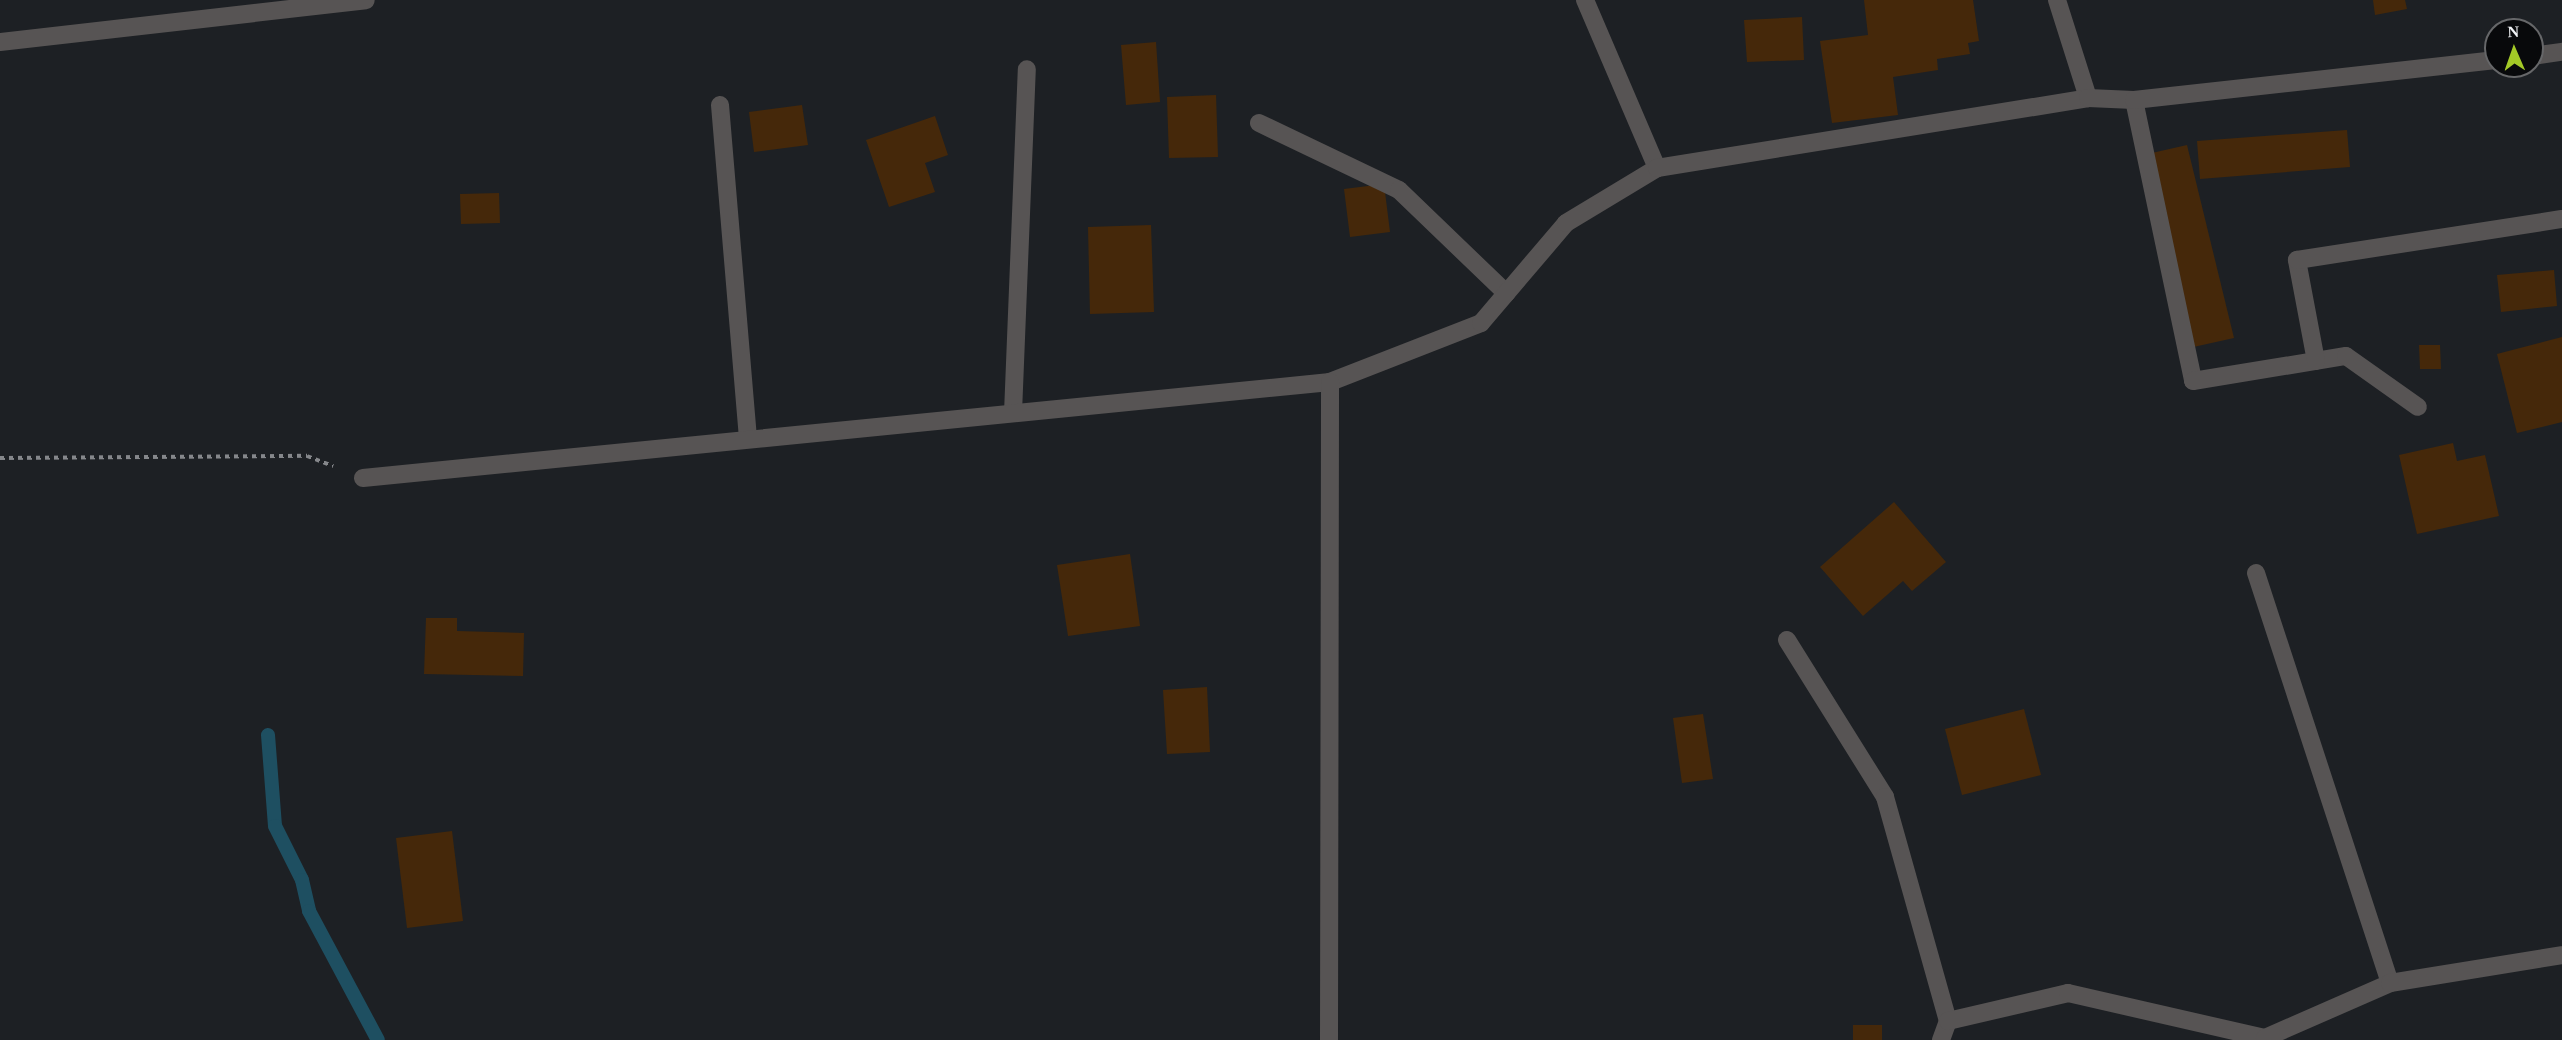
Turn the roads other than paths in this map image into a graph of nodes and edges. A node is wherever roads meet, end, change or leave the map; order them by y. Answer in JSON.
{"nodes":[{"id":1,"x":366,"y":0,"type":"edge"},
{"id":2,"x":1585,"y":0,"type":"edge"},
{"id":3,"x":2058,"y":0,"type":"edge"},
{"id":4,"x":0,"y":42,"type":"edge"},
{"id":5,"x":2562,"y":52,"type":"edge"},
{"id":6,"x":2544,"y":54,"type":"edge"},
{"id":7,"x":2484,"y":61,"type":"edge"},
{"id":8,"x":1027,"y":69,"type":"dead end"},
{"id":9,"x":2088,"y":98,"type":"junction"},
{"id":10,"x":2134,"y":100,"type":"junction"},
{"id":11,"x":720,"y":105,"type":"dead end"},
{"id":12,"x":1260,"y":123,"type":"dead end"},
{"id":13,"x":1657,"y":168,"type":"junction"},
{"id":14,"x":2562,"y":219,"type":"edge"},
{"id":15,"x":1506,"y":293,"type":"junction"},
{"id":16,"x":2316,"y":360,"type":"junction"},
{"id":17,"x":1330,"y":382,"type":"junction"},
{"id":18,"x":2418,"y":407,"type":"dead end"},
{"id":19,"x":1012,"y":413,"type":"junction"},
{"id":20,"x":748,"y":439,"type":"junction"},
{"id":21,"x":363,"y":478,"type":"road end"},
{"id":22,"x":2256,"y":573,"type":"dead end"},
{"id":23,"x":1787,"y":640,"type":"dead end"},
{"id":24,"x":2562,"y":955,"type":"edge"},
{"id":25,"x":2390,"y":983,"type":"junction"},
{"id":26,"x":1948,"y":1021,"type":"junction"},
{"id":27,"x":1329,"y":1040,"type":"edge"},
{"id":28,"x":1941,"y":1040,"type":"edge"}],
"edges":[{"from":1,"to":4,"type":"street"},
{"from":2,"to":13,"type":"street"},
{"from":3,"to":9,"type":"street"},
{"from":5,"to":6,"type":"street"},
{"from":7,"to":10,"type":"street"},
{"from":8,"to":19,"type":"street"},
{"from":9,"to":10,"type":"street"},
{"from":9,"to":13,"type":"street"},
{"from":10,"to":16,"type":"street"},
{"from":11,"to":20,"type":"street"},
{"from":12,"to":15,"type":"street"},
{"from":13,"to":15,"type":"street"},
{"from":14,"to":16,"type":"street"},
{"from":15,"to":17,"type":"street"},
{"from":16,"to":18,"type":"street"},
{"from":17,"to":19,"type":"street"},
{"from":17,"to":27,"type":"street"},
{"from":19,"to":20,"type":"street"},
{"from":20,"to":21,"type":"street"},
{"from":22,"to":25,"type":"street"},
{"from":23,"to":26,"type":"street"},
{"from":24,"to":25,"type":"street"},
{"from":25,"to":26,"type":"street"},
{"from":26,"to":28,"type":"street"}]}
